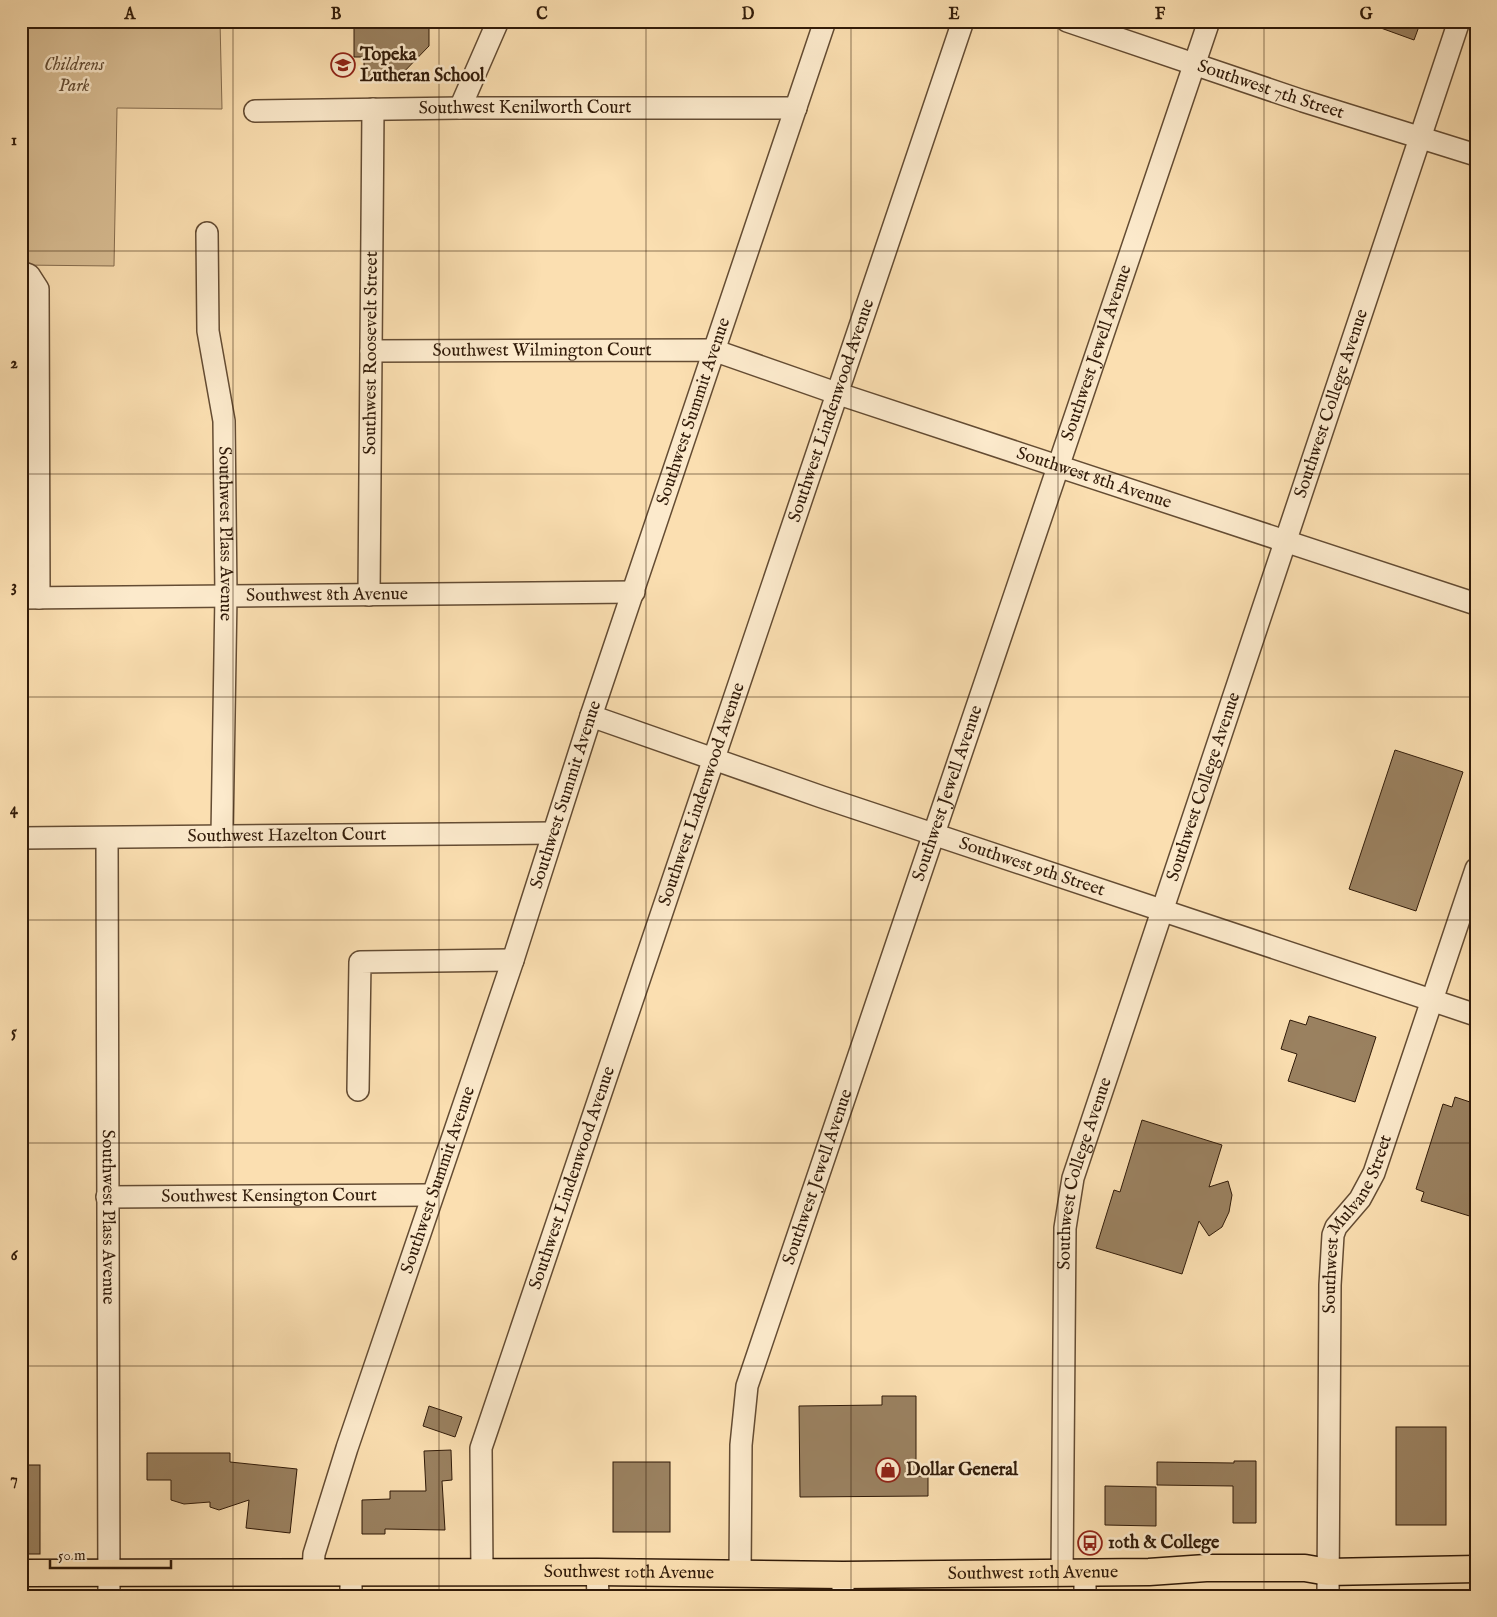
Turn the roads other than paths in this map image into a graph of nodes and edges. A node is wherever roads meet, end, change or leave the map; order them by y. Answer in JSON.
{"nodes":[{"id":1,"x":498,"y":21,"type":"edge"},
{"id":2,"x":825,"y":21,"type":"edge"},
{"id":3,"x":963,"y":21,"type":"edge"},
{"id":4,"x":1067,"y":21,"type":"edge"},
{"id":5,"x":1210,"y":21,"type":"edge"},
{"id":6,"x":1459,"y":21,"type":"edge"},
{"id":7,"x":1195,"y":64,"type":"junction"},
{"id":8,"x":460,"y":108,"type":"junction"},
{"id":9,"x":796,"y":108,"type":"junction"},
{"id":10,"x":373,"y":109,"type":"junction"},
{"id":11,"x":255,"y":111,"type":"dead end"},
{"id":12,"x":1422,"y":138,"type":"junction"},
{"id":13,"x":1476,"y":155,"type":"edge"},
{"id":14,"x":207,"y":233,"type":"dead end"},
{"id":15,"x":27,"y":276,"type":"edge"},
{"id":16,"x":713,"y":350,"type":"junction"},
{"id":17,"x":371,"y":351,"type":"junction"},
{"id":18,"x":836,"y":393,"type":"junction"},
{"id":19,"x":1059,"y":467,"type":"junction"},
{"id":20,"x":1285,"y":542,"type":"junction"},
{"id":21,"x":634,"y":592,"type":"junction"},
{"id":22,"x":226,"y":595,"type":"junction"},
{"id":23,"x":369,"y":595,"type":"junction"},
{"id":24,"x":30,"y":598,"type":"edge"},
{"id":25,"x":1476,"y":604,"type":"edge"},
{"id":26,"x":590,"y":716,"type":"junction"},
{"id":27,"x":712,"y":760,"type":"junction"},
{"id":28,"x":553,"y":833,"type":"junction"},
{"id":29,"x":935,"y":833,"type":"junction"},
{"id":30,"x":222,"y":836,"type":"junction"},
{"id":31,"x":21,"y":838,"type":"edge"},
{"id":32,"x":107,"y":838,"type":"junction"},
{"id":33,"x":1476,"y":869,"type":"edge"},
{"id":34,"x":1162,"y":911,"type":"junction"},
{"id":35,"x":513,"y":960,"type":"junction"},
{"id":36,"x":1432,"y":1001,"type":"junction"},
{"id":37,"x":1476,"y":1015,"type":"edge"},
{"id":38,"x":358,"y":1090,"type":"dead end"},
{"id":39,"x":432,"y":1195,"type":"junction"},
{"id":40,"x":108,"y":1197,"type":"junction"},
{"id":41,"x":1476,"y":1569,"type":"edge"},
{"id":42,"x":313,"y":1572,"type":"junction"},
{"id":43,"x":482,"y":1573,"type":"junction"},
{"id":44,"x":21,"y":1574,"type":"edge"},
{"id":45,"x":740,"y":1575,"type":"junction"},
{"id":46,"x":1078,"y":1580,"type":"edge"},
{"id":47,"x":108,"y":1584,"type":"edge"},
{"id":48,"x":351,"y":1584,"type":"edge"},
{"id":49,"x":598,"y":1584,"type":"edge"},
{"id":50,"x":1328,"y":1584,"type":"edge"},
{"id":51,"x":843,"y":1585,"type":"edge"}],
"edges":[{"from":1,"to":8,"type":"street"},
{"from":2,"to":9,"type":"street","name":"Southwest Summit Avenue"},
{"from":3,"to":18,"type":"street","name":"Southwest Lindenwood Avenue"},
{"from":4,"to":7,"type":"street","name":"Southwest 7th Street"},
{"from":5,"to":7,"type":"street","name":"Southwest Jewell Avenue"},
{"from":6,"to":12,"type":"street","name":"Southwest College Avenue"},
{"from":7,"to":12,"type":"street","name":"Southwest 7th Street"},
{"from":7,"to":19,"type":"street","name":"Southwest Jewell Avenue"},
{"from":8,"to":9,"type":"street","name":"Southwest Kenilworth Court"},
{"from":8,"to":10,"type":"street","name":"Southwest Kenilworth Court"},
{"from":9,"to":16,"type":"street","name":"Southwest Summit Avenue"},
{"from":10,"to":11,"type":"street","name":"Southwest Kenilworth Court"},
{"from":10,"to":17,"type":"street","name":"Southwest Roosevelt Street"},
{"from":12,"to":13,"type":"street","name":"Southwest 7th Street"},
{"from":12,"to":20,"type":"street","name":"Southwest College Avenue"},
{"from":14,"to":22,"type":"street","name":"Southwest Plass Avenue"},
{"from":15,"to":24,"type":"street"},
{"from":16,"to":17,"type":"street","name":"Southwest Wilmington Court"},
{"from":16,"to":18,"type":"street","name":"Southwest 8th Avenue"},
{"from":16,"to":21,"type":"street","name":"Southwest Summit Avenue"},
{"from":17,"to":23,"type":"street","name":"Southwest Roosevelt Street"},
{"from":18,"to":19,"type":"street","name":"Southwest 8th Avenue"},
{"from":18,"to":27,"type":"street","name":"Southwest Lindenwood Avenue"},
{"from":19,"to":20,"type":"street","name":"Southwest 8th Avenue"},
{"from":19,"to":29,"type":"street","name":"Southwest Jewell Avenue"},
{"from":20,"to":25,"type":"street","name":"Southwest 8th Avenue"},
{"from":20,"to":34,"type":"street","name":"Southwest College Avenue"},
{"from":21,"to":23,"type":"street","name":"Southwest 8th Avenue"},
{"from":21,"to":26,"type":"street","name":"Southwest Summit Avenue"},
{"from":22,"to":23,"type":"street","name":"Southwest 8th Avenue"},
{"from":22,"to":24,"type":"street","name":"Southwest 8th Avenue"},
{"from":22,"to":30,"type":"street","name":"Southwest Plass Avenue"},
{"from":26,"to":27,"type":"street","name":"Southwest 9th Street"},
{"from":26,"to":28,"type":"street","name":"Southwest Summit Avenue"},
{"from":27,"to":29,"type":"street","name":"Southwest 9th Street"},
{"from":27,"to":43,"type":"street","name":"Southwest Lindenwood Avenue"},
{"from":28,"to":30,"type":"street","name":"Southwest Hazelton Court"},
{"from":28,"to":35,"type":"street","name":"Southwest Summit Avenue"},
{"from":29,"to":34,"type":"street","name":"Southwest 9th Street"},
{"from":29,"to":45,"type":"street","name":"Southwest Jewell Avenue"},
{"from":30,"to":32,"type":"street","name":"Southwest Hazelton Court"},
{"from":31,"to":32,"type":"street","name":"Southwest Hazelton Court"},
{"from":32,"to":40,"type":"street","name":"Southwest Plass Avenue"},
{"from":33,"to":36,"type":"street","name":"Southwest Mulvane Street"},
{"from":34,"to":36,"type":"street","name":"Southwest 9th Street"},
{"from":34,"to":46,"type":"street","name":"Southwest College Avenue"},
{"from":35,"to":38,"type":"street"},
{"from":35,"to":39,"type":"street","name":"Southwest Summit Avenue"},
{"from":36,"to":37,"type":"street","name":"Southwest 9th Street"},
{"from":36,"to":50,"type":"street","name":"Southwest Mulvane Street"},
{"from":39,"to":40,"type":"street","name":"Southwest Kensington Court"},
{"from":39,"to":42,"type":"street","name":"Southwest Summit Avenue"},
{"from":40,"to":47,"type":"street","name":"Southwest Plass Avenue"},
{"from":41,"to":50,"type":"main road","name":"Southwest 10th Avenue"},
{"from":42,"to":47,"type":"main road","name":"Southwest 10th Avenue"},
{"from":42,"to":48,"type":"main road","name":"Southwest 10th Avenue"},
{"from":43,"to":48,"type":"main road","name":"Southwest 10th Avenue"},
{"from":43,"to":49,"type":"main road","name":"Southwest 10th Avenue"},
{"from":44,"to":47,"type":"main road","name":"Southwest 10th Avenue"},
{"from":45,"to":49,"type":"main road","name":"Southwest 10th Avenue"},
{"from":45,"to":51,"type":"main road","name":"Southwest 10th Avenue"},
{"from":46,"to":50,"type":"main road","name":"Southwest 10th Avenue"},
{"from":46,"to":51,"type":"main road","name":"Southwest 10th Avenue"}]}
